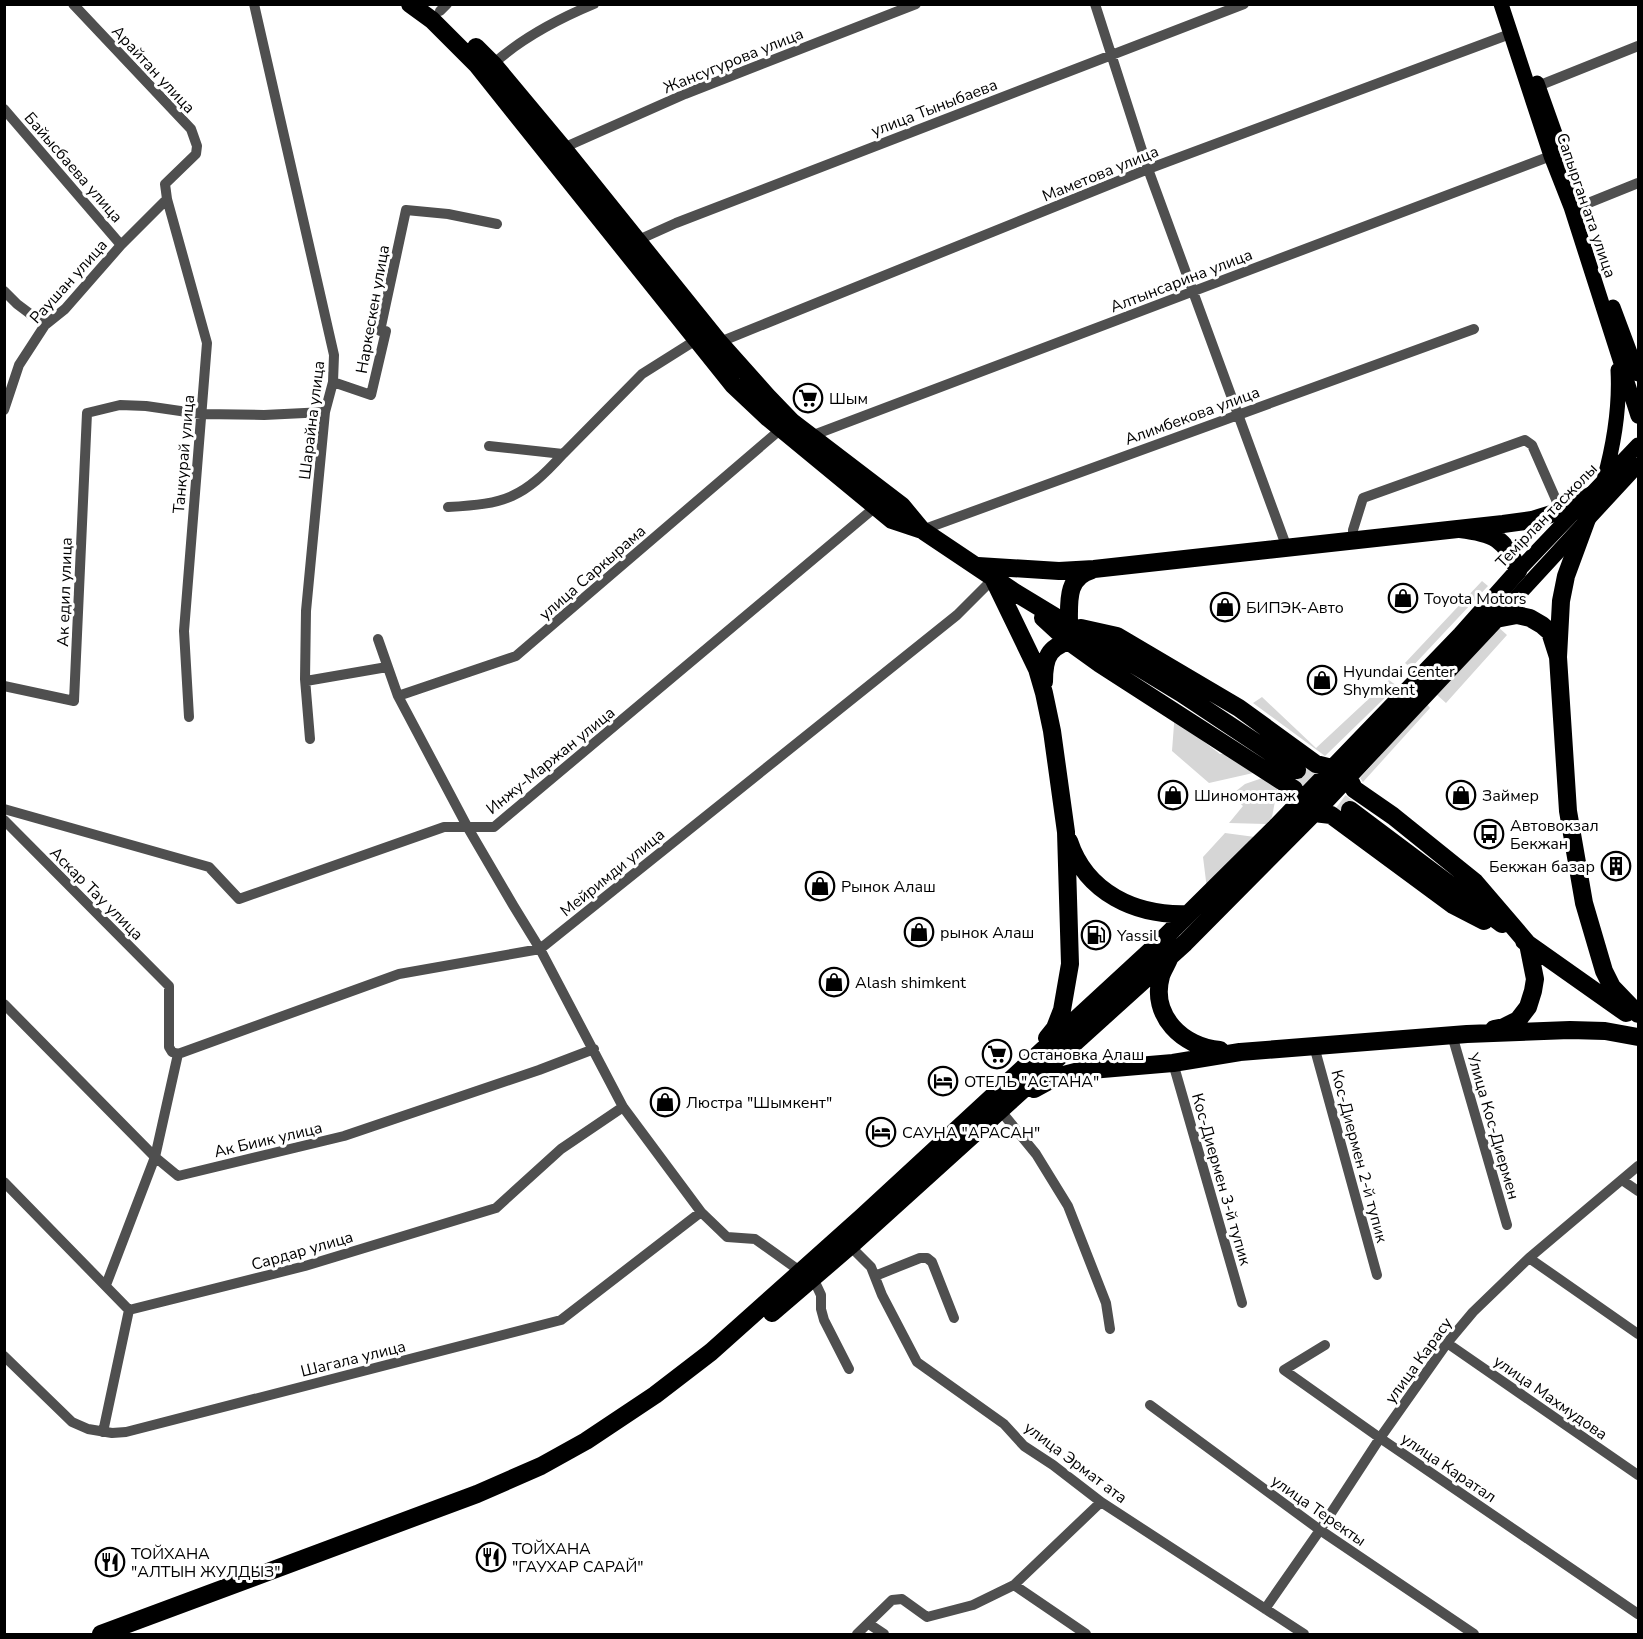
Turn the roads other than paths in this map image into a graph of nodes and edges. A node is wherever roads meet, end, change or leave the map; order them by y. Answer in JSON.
{"nodes":[{"id":1,"x":73,"y":4,"type":"edge"},
{"id":2,"x":254,"y":4,"type":"edge"},
{"id":3,"x":410,"y":4,"type":"edge"},
{"id":4,"x":594,"y":4,"type":"edge"},
{"id":5,"x":916,"y":4,"type":"edge"},
{"id":6,"x":1095,"y":4,"type":"edge"},
{"id":7,"x":1244,"y":4,"type":"edge"},
{"id":8,"x":1501,"y":4,"type":"edge"},
{"id":9,"x":1511,"y":4,"type":"edge"},
{"id":10,"x":439,"y":7,"type":"edge"},
{"id":11,"x":1510,"y":34,"type":"junction"},
{"id":12,"x":1638,"y":46,"type":"edge"},
{"id":13,"x":1110,"y":55,"type":"junction"},
{"id":14,"x":493,"y":64,"type":"junction"},
{"id":15,"x":1538,"y":86,"type":"junction"},
{"id":16,"x":4,"y":109,"type":"edge"},
{"id":17,"x":563,"y":148,"type":"junction"},
{"id":18,"x":1556,"y":154,"type":"junction"},
{"id":19,"x":1149,"y":169,"type":"junction"},
{"id":20,"x":1638,"y":183,"type":"edge"},
{"id":21,"x":167,"y":199,"type":"junction"},
{"id":22,"x":1581,"y":206,"type":"junction"},
{"id":23,"x":497,"y":224,"type":"dead end"},
{"id":24,"x":636,"y":242,"type":"junction"},
{"id":25,"x":121,"y":245,"type":"junction"},
{"id":26,"x":4,"y":291,"type":"edge"},
{"id":27,"x":1194,"y":291,"type":"junction"},
{"id":28,"x":45,"y":325,"type":"junction"},
{"id":29,"x":1474,"y":329,"type":"dead end"},
{"id":30,"x":706,"y":344,"type":"junction"},
{"id":31,"x":1616,"y":349,"type":"junction"},
{"id":32,"x":1638,"y":374,"type":"edge"},
{"id":33,"x":333,"y":382,"type":"junction"},
{"id":34,"x":4,"y":410,"type":"edge"},
{"id":35,"x":325,"y":412,"type":"junction"},
{"id":36,"x":201,"y":414,"type":"junction"},
{"id":37,"x":1237,"y":414,"type":"junction"},
{"id":38,"x":1638,"y":417,"type":"edge"},
{"id":39,"x":781,"y":429,"type":"junction"},
{"id":40,"x":811,"y":436,"type":"junction"},
{"id":41,"x":1638,"y":445,"type":"edge"},
{"id":42,"x":489,"y":446,"type":"dead end"},
{"id":43,"x":563,"y":454,"type":"junction"},
{"id":44,"x":1638,"y":465,"type":"edge"},
{"id":45,"x":1598,"y":489,"type":"junction"},
{"id":46,"x":882,"y":501,"type":"junction"},
{"id":47,"x":448,"y":507,"type":"dead end"},
{"id":48,"x":1561,"y":511,"type":"junction"},
{"id":49,"x":1587,"y":519,"type":"junction"},
{"id":50,"x":1460,"y":529,"type":"junction"},
{"id":51,"x":922,"y":530,"type":"junction"},
{"id":52,"x":1353,"y":541,"type":"junction"},
{"id":53,"x":1287,"y":548,"type":"junction"},
{"id":54,"x":978,"y":566,"type":"junction"},
{"id":55,"x":1094,"y":569,"type":"junction"},
{"id":56,"x":1518,"y":571,"type":"junction"},
{"id":57,"x":994,"y":578,"type":"junction"},
{"id":58,"x":1496,"y":619,"type":"junction"},
{"id":59,"x":1074,"y":634,"type":"junction"},
{"id":60,"x":378,"y":639,"type":"dead end"},
{"id":61,"x":1558,"y":657,"type":"junction"},
{"id":62,"x":387,"y":667,"type":"junction"},
{"id":63,"x":306,"y":681,"type":"junction"},
{"id":64,"x":4,"y":686,"type":"edge"},
{"id":65,"x":1044,"y":693,"type":"junction"},
{"id":66,"x":398,"y":696,"type":"junction"},
{"id":67,"x":189,"y":717,"type":"dead end"},
{"id":68,"x":310,"y":738,"type":"dead end"},
{"id":69,"x":1324,"y":766,"type":"junction"},
{"id":70,"x":1297,"y":770,"type":"tunnel mouth"},
{"id":71,"x":1351,"y":783,"type":"junction"},
{"id":72,"x":1310,"y":804,"type":"junction"},
{"id":73,"x":4,"y":808,"type":"edge"},
{"id":74,"x":1350,"y":810,"type":"tunnel mouth"},
{"id":75,"x":4,"y":820,"type":"edge"},
{"id":76,"x":468,"y":828,"type":"junction"},
{"id":77,"x":1066,"y":832,"type":"junction"},
{"id":78,"x":1188,"y":914,"type":"junction"},
{"id":79,"x":1596,"y":943,"type":"junction"},
{"id":80,"x":1528,"y":944,"type":"junction"},
{"id":81,"x":540,"y":949,"type":"junction"},
{"id":82,"x":1171,"y":955,"type":"junction"},
{"id":83,"x":1561,"y":967,"type":"junction"},
{"id":84,"x":4,"y":1004,"type":"edge"},
{"id":85,"x":1638,"y":1014,"type":"edge"},
{"id":86,"x":1638,"y":1022,"type":"edge"},
{"id":87,"x":1460,"y":1035,"type":"junction"},
{"id":88,"x":1638,"y":1037,"type":"edge"},
{"id":89,"x":1314,"y":1046,"type":"junction"},
{"id":90,"x":594,"y":1049,"type":"junction"},
{"id":91,"x":1240,"y":1052,"type":"junction"},
{"id":92,"x":178,"y":1054,"type":"junction"},
{"id":93,"x":1173,"y":1063,"type":"junction"},
{"id":94,"x":1011,"y":1080,"type":"junction"},
{"id":95,"x":1006,"y":1105,"type":"junction"},
{"id":96,"x":623,"y":1107,"type":"junction"},
{"id":97,"x":155,"y":1157,"type":"junction"},
{"id":98,"x":1638,"y":1166,"type":"edge"},
{"id":99,"x":1622,"y":1180,"type":"junction"},
{"id":100,"x":4,"y":1182,"type":"edge"},
{"id":101,"x":1638,"y":1191,"type":"edge"},
{"id":102,"x":701,"y":1212,"type":"junction"},
{"id":103,"x":1507,"y":1225,"type":"dead end"},
{"id":104,"x":850,"y":1246,"type":"junction"},
{"id":105,"x":1529,"y":1258,"type":"junction"},
{"id":106,"x":807,"y":1275,"type":"junction"},
{"id":107,"x":1377,"y":1275,"type":"dead end"},
{"id":108,"x":875,"y":1276,"type":"junction"},
{"id":109,"x":106,"y":1285,"type":"junction"},
{"id":110,"x":1242,"y":1304,"type":"dead end"},
{"id":111,"x":129,"y":1310,"type":"junction"},
{"id":112,"x":954,"y":1318,"type":"dead end"},
{"id":113,"x":1110,"y":1329,"type":"dead end"},
{"id":114,"x":1638,"y":1334,"type":"edge"},
{"id":115,"x":1447,"y":1343,"type":"junction"},
{"id":116,"x":1325,"y":1346,"type":"dead end"},
{"id":117,"x":4,"y":1356,"type":"edge"},
{"id":118,"x":849,"y":1369,"type":"dead end"},
{"id":119,"x":1149,"y":1405,"type":"dead end"},
{"id":120,"x":103,"y":1432,"type":"junction"},
{"id":121,"x":1380,"y":1438,"type":"junction"},
{"id":122,"x":1638,"y":1475,"type":"edge"},
{"id":123,"x":1101,"y":1502,"type":"junction"},
{"id":124,"x":1320,"y":1530,"type":"junction"},
{"id":125,"x":1014,"y":1585,"type":"junction"},
{"id":126,"x":1265,"y":1609,"type":"junction"},
{"id":127,"x":1638,"y":1614,"type":"edge"},
{"id":128,"x":869,"y":1624,"type":"junction"},
{"id":129,"x":101,"y":1635,"type":"edge"},
{"id":130,"x":130,"y":1635,"type":"edge"},
{"id":131,"x":857,"y":1635,"type":"edge"},
{"id":132,"x":884,"y":1635,"type":"edge"},
{"id":133,"x":1086,"y":1635,"type":"edge"},
{"id":134,"x":1304,"y":1635,"type":"edge"},
{"id":135,"x":1474,"y":1635,"type":"edge"}],
"edges":[{"from":1,"to":21,"type":"street","name":"Арайтан улица"},
{"from":2,"to":33,"type":"street","name":"Шарайна улица"},
{"from":3,"to":30,"type":"highway"},
{"from":4,"to":14,"type":"street"},
{"from":5,"to":17,"type":"street","name":"Жансугурова улица"},
{"from":6,"to":13,"type":"street"},
{"from":7,"to":13,"type":"street","name":"улица Тыныбаева"},
{"from":8,"to":11,"type":"main road","name":"Сапырган ата улица"},
{"from":9,"to":15,"type":"main road","name":"Сапырган ата улица"},
{"from":10,"to":14,"type":"highway"},
{"from":11,"to":18,"type":"main road","name":"Сапырган ата улица"},
{"from":11,"to":19,"type":"street","name":"Маметова улица"},
{"from":12,"to":15,"type":"street"},
{"from":13,"to":19,"type":"street"},
{"from":13,"to":24,"type":"street","name":"улица Тыныбаева"},
{"from":14,"to":17,"type":"highway"},
{"from":15,"to":18,"type":"main road","name":"Сапырган ата улица"},
{"from":16,"to":25,"type":"street","name":"Байысбаева улица"},
{"from":17,"to":24,"type":"highway"},
{"from":18,"to":22,"type":"main road","name":"Сапырган ата улица"},
{"from":18,"to":27,"type":"street","name":"Алтынсарина улица"},
{"from":18,"to":31,"type":"main road","name":"Сапырган ата улица"},
{"from":19,"to":27,"type":"street"},
{"from":19,"to":30,"type":"street","name":"Маметова улица"},
{"from":20,"to":22,"type":"street"},
{"from":21,"to":25,"type":"street","name":"Раушан улица"},
{"from":21,"to":36,"type":"street","name":"Танкурай улица"},
{"from":22,"to":32,"type":"main road","name":"Сапырган ата улица"},
{"from":23,"to":33,"type":"street","name":"Наркескен улица"},
{"from":24,"to":30,"type":"highway"},
{"from":25,"to":28,"type":"street","name":"Раушан улица"},
{"from":26,"to":28,"type":"street"},
{"from":27,"to":37,"type":"street"},
{"from":27,"to":40,"type":"street","name":"Алтынсарина улица"},
{"from":28,"to":34,"type":"street","name":"Раушан улица"},
{"from":29,"to":37,"type":"street","name":"Алимбекова улица"},
{"from":30,"to":39,"type":"highway"},
{"from":30,"to":40,"type":"highway"},
{"from":30,"to":43,"type":"street","name":"Маметова улица"},
{"from":31,"to":38,"type":"main road","name":"Сапырган ата улица"},
{"from":31,"to":45,"type":"main road"},
{"from":33,"to":35,"type":"street","name":"Шарайна улица"},
{"from":35,"to":36,"type":"street"},
{"from":35,"to":63,"type":"street","name":"Шарайна улица"},
{"from":36,"to":64,"type":"street","name":"Ак едил улица"},
{"from":36,"to":67,"type":"street","name":"Танкурай улица"},
{"from":37,"to":51,"type":"street","name":"Алимбекова улица"},
{"from":37,"to":53,"type":"street"},
{"from":39,"to":46,"type":"highway"},
{"from":39,"to":66,"type":"street","name":"улица Саркырама"},
{"from":40,"to":46,"type":"highway"},
{"from":41,"to":45,"type":"main road","name":"Темірлан тасжолы"},
{"from":42,"to":43,"type":"street"},
{"from":43,"to":47,"type":"street","name":"Маметова улица"},
{"from":44,"to":49,"type":"main road","name":"Темірлан тасжолы"},
{"from":45,"to":48,"type":"highway"},
{"from":45,"to":56,"type":"main road","name":"Темірлан тасжолы"},
{"from":46,"to":51,"type":"highway"},
{"from":46,"to":76,"type":"street","name":"Инжу-Маржан улица"},
{"from":48,"to":50,"type":"highway"},
{"from":48,"to":52,"type":"street"},
{"from":49,"to":58,"type":"main road","name":"Темірлан тасжолы"},
{"from":49,"to":61,"type":"highway"},
{"from":50,"to":52,"type":"highway"},
{"from":50,"to":56,"type":"highway"},
{"from":51,"to":54,"type":"highway"},
{"from":52,"to":53,"type":"highway"},
{"from":53,"to":55,"type":"highway"},
{"from":54,"to":55,"type":"highway"},
{"from":54,"to":57,"type":"highway"},
{"from":55,"to":59,"type":"highway"},
{"from":56,"to":69,"type":"highway","name":"Темірлан тасжолы"},
{"from":57,"to":59,"type":"highway"},
{"from":57,"to":65,"type":"highway"},
{"from":57,"to":81,"type":"street","name":"Мейримди улица"},
{"from":58,"to":61,"type":"highway"},
{"from":58,"to":71,"type":"highway","name":"Темірлан тасжолы"},
{"from":59,"to":65,"type":"highway"},
{"from":59,"to":69,"type":"highway"},
{"from":59,"to":70,"type":"highway"},
{"from":59,"to":72,"type":"highway"},
{"from":60,"to":62,"type":"street"},
{"from":61,"to":79,"type":"highway"},
{"from":62,"to":63,"type":"street"},
{"from":62,"to":66,"type":"street"},
{"from":63,"to":68,"type":"street","name":"Шарайна улица"},
{"from":65,"to":77,"type":"highway"},
{"from":66,"to":76,"type":"street"},
{"from":69,"to":72,"type":"highway","name":"Темірлан тасжолы"},
{"from":71,"to":72,"type":"highway","name":"Темірлан тасжолы"},
{"from":71,"to":80,"type":"highway"},
{"from":72,"to":78,"type":"highway"},
{"from":72,"to":80,"type":"highway"},
{"from":72,"to":82,"type":"highway"},
{"from":73,"to":76,"type":"street","name":"Инжу-Маржан улица"},
{"from":74,"to":80,"type":"highway"},
{"from":75,"to":92,"type":"street","name":"Аскар Тау улица"},
{"from":76,"to":81,"type":"street"},
{"from":77,"to":78,"type":"highway"},
{"from":77,"to":94,"type":"highway"},
{"from":78,"to":94,"type":"highway"},
{"from":79,"to":83,"type":"highway"},
{"from":79,"to":85,"type":"highway"},
{"from":80,"to":83,"type":"highway"},
{"from":80,"to":87,"type":"highway"},
{"from":81,"to":90,"type":"street"},
{"from":81,"to":92,"type":"street","name":"Мейримди улица"},
{"from":82,"to":91,"type":"highway"},
{"from":82,"to":95,"type":"highway"},
{"from":83,"to":86,"type":"highway"},
{"from":84,"to":97,"type":"street","name":"Ак Биик улица"},
{"from":87,"to":88,"type":"highway"},
{"from":87,"to":89,"type":"highway"},
{"from":87,"to":103,"type":"street","name":"Улица Кос-Диермен"},
{"from":89,"to":91,"type":"highway"},
{"from":89,"to":107,"type":"street","name":"Кос-Диермен 2-й тупик"},
{"from":90,"to":96,"type":"street"},
{"from":90,"to":97,"type":"street","name":"Ак Биик улица"},
{"from":91,"to":93,"type":"highway"},
{"from":92,"to":97,"type":"street"},
{"from":93,"to":95,"type":"highway"},
{"from":93,"to":110,"type":"street","name":"Кос-Диермен 3-й тупик"},
{"from":94,"to":106,"type":"highway"},
{"from":95,"to":104,"type":"highway"},
{"from":95,"to":113,"type":"street"},
{"from":96,"to":102,"type":"street"},
{"from":96,"to":111,"type":"street","name":"Сардар улица"},
{"from":97,"to":109,"type":"street"},
{"from":98,"to":99,"type":"street","name":"улица Карасу"},
{"from":99,"to":101,"type":"street"},
{"from":99,"to":105,"type":"street","name":"улица Карасу"},
{"from":100,"to":109,"type":"street"},
{"from":102,"to":106,"type":"street"},
{"from":102,"to":120,"type":"street","name":"Шагала улица"},
{"from":104,"to":106,"type":"highway"},
{"from":104,"to":108,"type":"street","name":"улица Эрмат ата"},
{"from":105,"to":114,"type":"street"},
{"from":105,"to":115,"type":"street","name":"улица Карасу"},
{"from":106,"to":118,"type":"street"},
{"from":106,"to":129,"type":"highway"},
{"from":106,"to":130,"type":"highway"},
{"from":108,"to":112,"type":"street"},
{"from":108,"to":123,"type":"street","name":"улица Эрмат ата"},
{"from":109,"to":111,"type":"street"},
{"from":111,"to":120,"type":"street"},
{"from":115,"to":121,"type":"street","name":"улица Карасу"},
{"from":115,"to":122,"type":"street","name":"улица Махмудова"},
{"from":116,"to":121,"type":"street","name":"улица Каратал"},
{"from":117,"to":120,"type":"street","name":"Шагала улица"},
{"from":119,"to":124,"type":"street","name":"улица Теректы"},
{"from":121,"to":124,"type":"street","name":"улица Карасу"},
{"from":121,"to":127,"type":"street","name":"улица Каратал"},
{"from":123,"to":125,"type":"street"},
{"from":123,"to":126,"type":"street","name":"улица Эрмат ата"},
{"from":124,"to":126,"type":"street","name":"улица Карасу"},
{"from":124,"to":135,"type":"street","name":"улица Теректы"},
{"from":125,"to":128,"type":"street"},
{"from":125,"to":133,"type":"street"},
{"from":126,"to":134,"type":"street","name":"улица Эрмат ата"},
{"from":128,"to":131,"type":"street"},
{"from":128,"to":132,"type":"street"}]}
